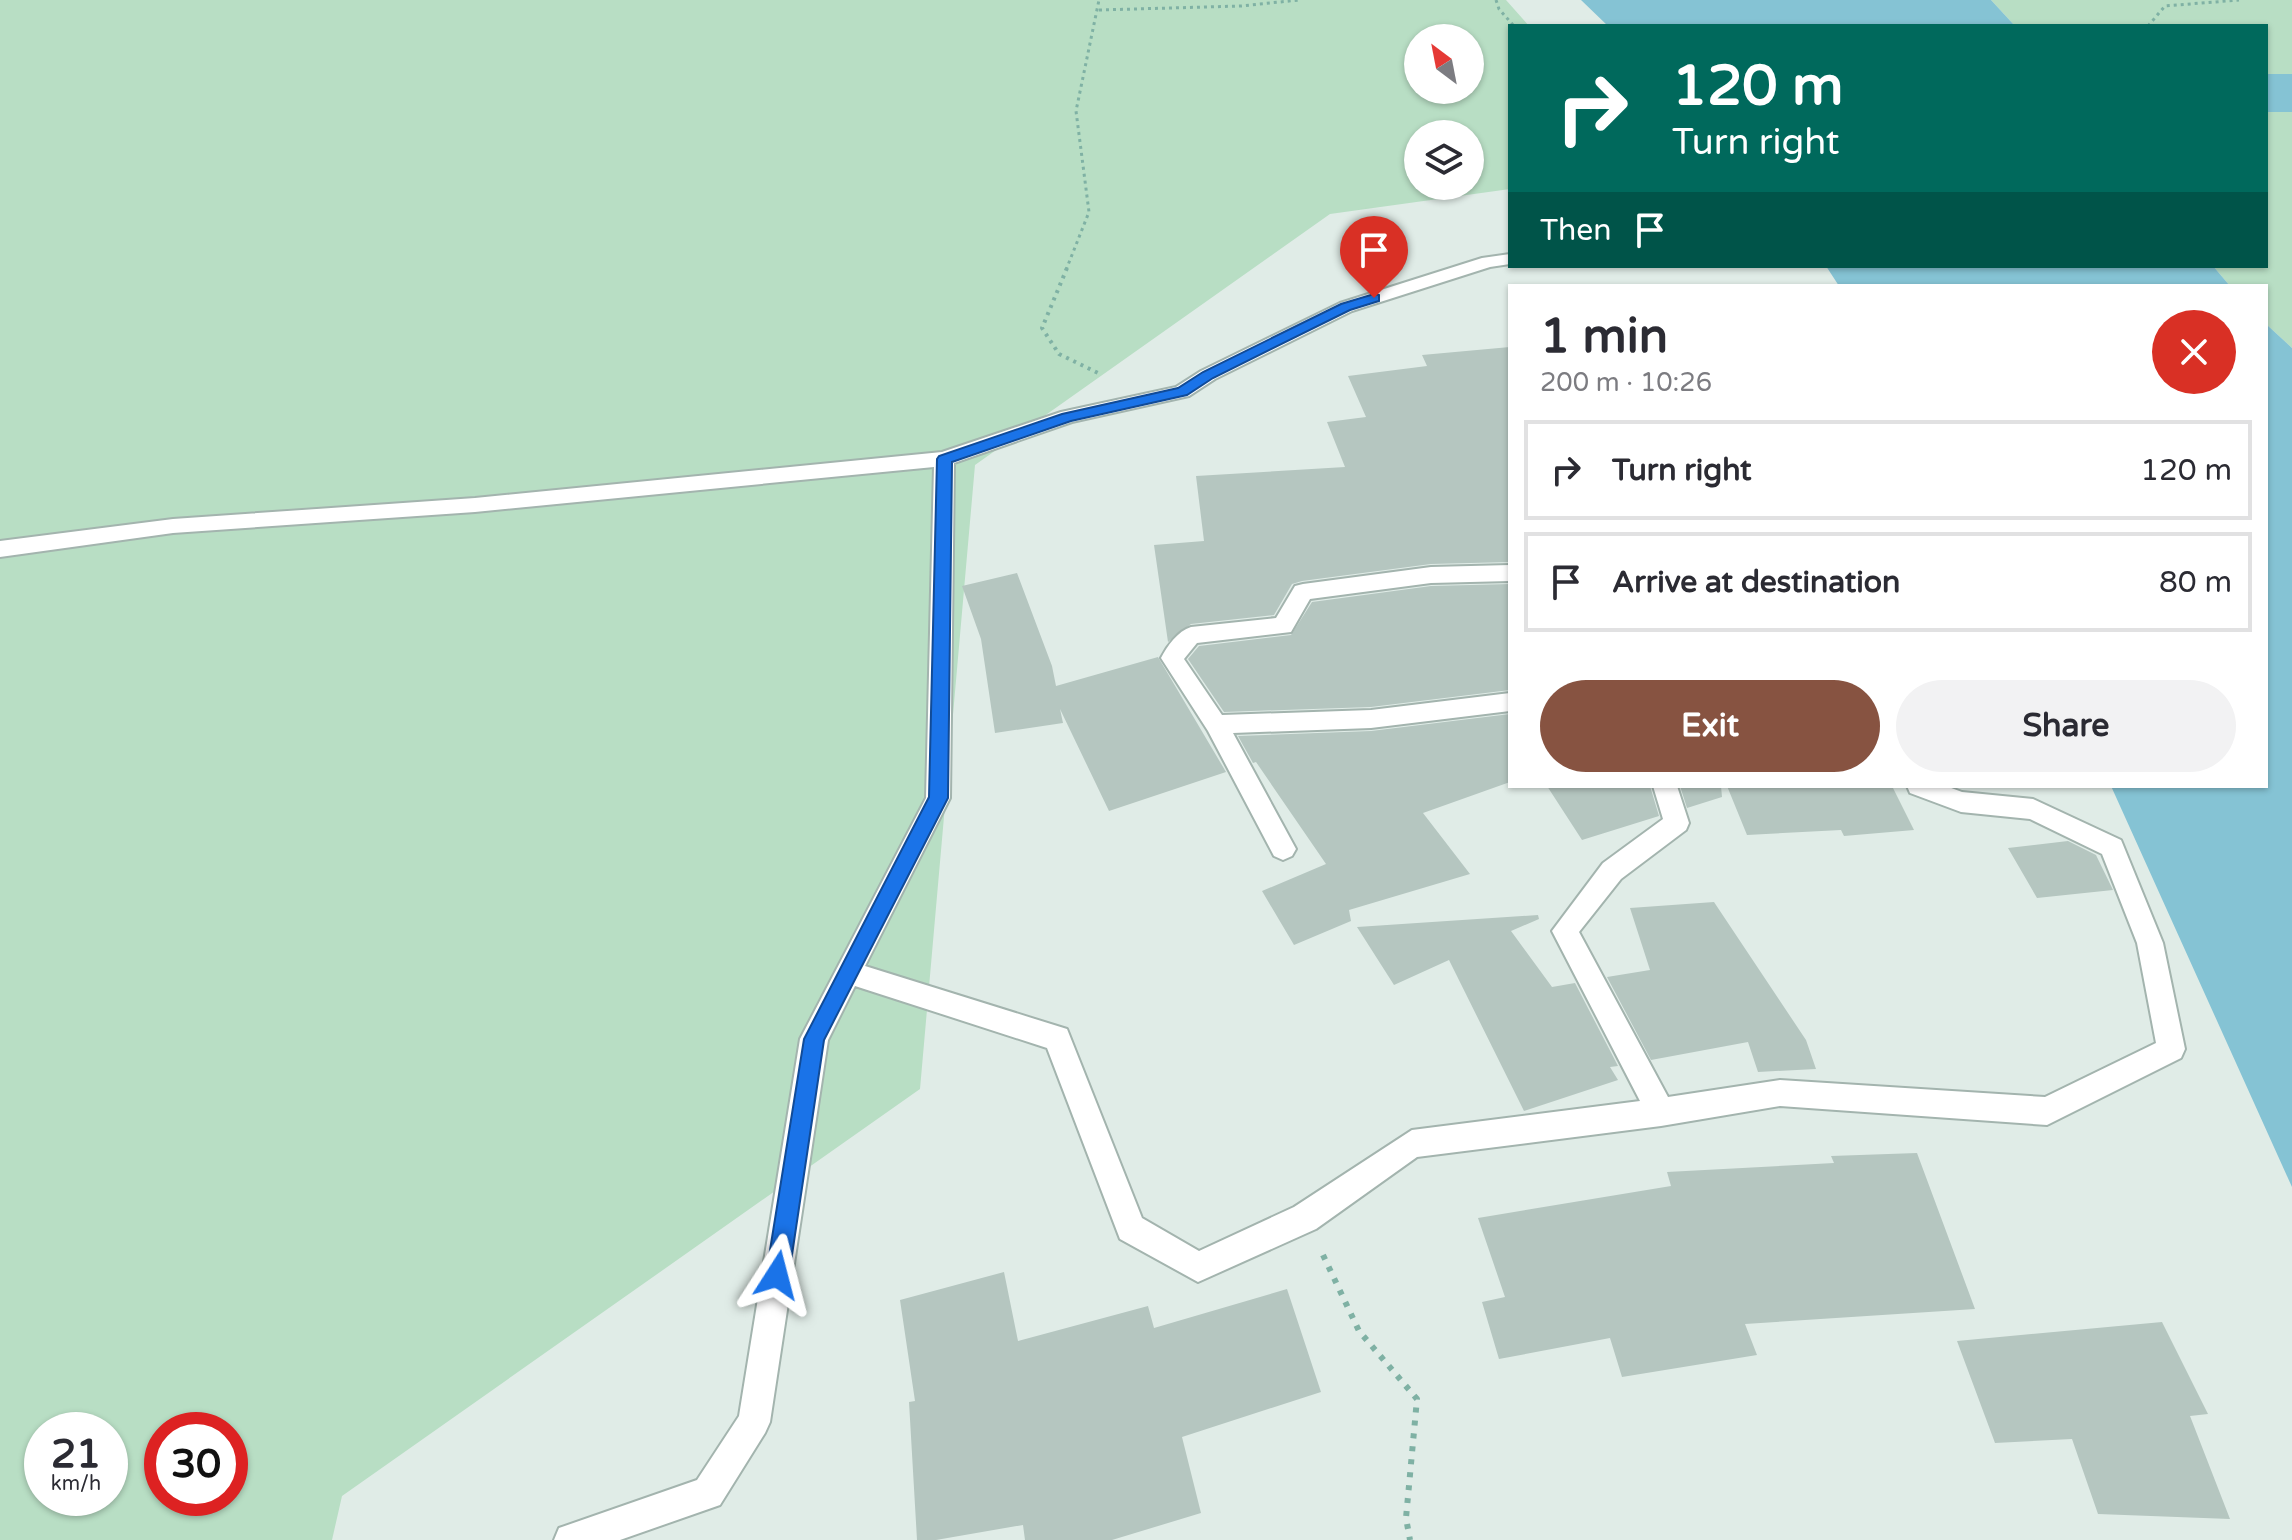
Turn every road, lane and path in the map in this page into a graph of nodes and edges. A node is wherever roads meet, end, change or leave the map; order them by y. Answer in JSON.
{"nodes":[{"id":1,"x":1099,"y":0,"type":"edge"},
{"id":2,"x":1299,"y":0,"type":"edge"},
{"id":3,"x":1496,"y":0,"type":"edge"},
{"id":4,"x":2239,"y":0,"type":"edge"},
{"id":5,"x":1099,"y":10,"type":"junction"},
{"id":6,"x":1512,"y":24,"type":"edge"},
{"id":7,"x":2150,"y":24,"type":"edge"},
{"id":8,"x":1508,"y":259,"type":"edge"},
{"id":9,"x":1101,"y":375,"type":"dead end"},
{"id":10,"x":944,"y":459,"type":"junction"},
{"id":11,"x":0,"y":549,"type":"edge"},
{"id":12,"x":1508,"y":573,"type":"edge"},
{"id":13,"x":1508,"y":702,"type":"edge"},
{"id":14,"x":1216,"y":724,"type":"junction"},
{"id":15,"x":1666,"y":788,"type":"edge"},
{"id":16,"x":1924,"y":788,"type":"edge"},
{"id":17,"x":1283,"y":849,"type":"dead end"},
{"id":18,"x":850,"y":973,"type":"junction"},
{"id":19,"x":1661,"y":1112,"type":"junction"},
{"id":20,"x":1305,"y":1218,"type":"junction"},
{"id":21,"x":571,"y":1540,"type":"edge"},
{"id":22,"x":1410,"y":1540,"type":"edge"}],
"edges":[{"from":1,"to":5,"type":"path"},
{"from":2,"to":5,"type":"path"},
{"from":3,"to":6,"type":"path"},
{"from":4,"to":7,"type":"path"},
{"from":5,"to":9,"type":"path"},
{"from":8,"to":10,"type":"street"},
{"from":10,"to":11,"type":"street"},
{"from":10,"to":18,"type":"street"},
{"from":12,"to":14,"type":"street"},
{"from":13,"to":14,"type":"street"},
{"from":14,"to":17,"type":"street"},
{"from":15,"to":19,"type":"street"},
{"from":16,"to":19,"type":"street"},
{"from":18,"to":20,"type":"street"},
{"from":18,"to":21,"type":"street"},
{"from":19,"to":20,"type":"street"},
{"from":20,"to":22,"type":"path"}]}
